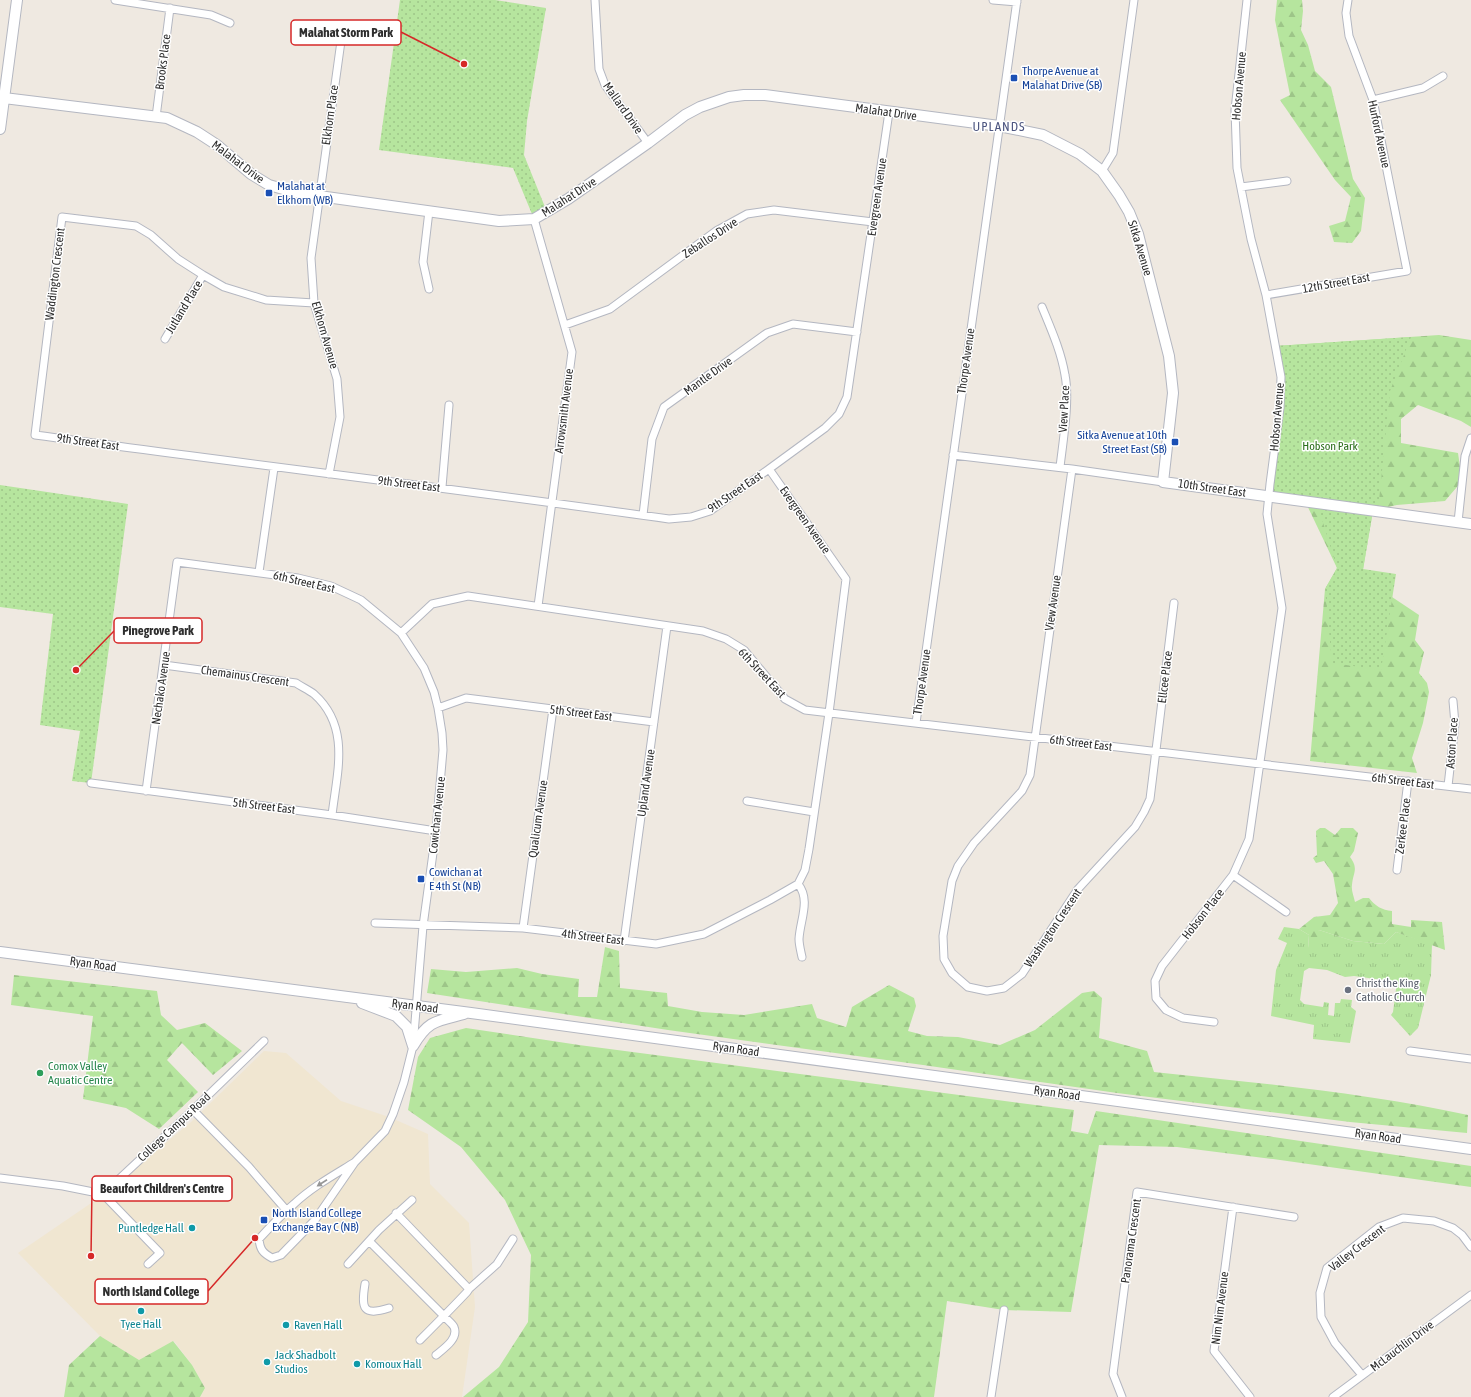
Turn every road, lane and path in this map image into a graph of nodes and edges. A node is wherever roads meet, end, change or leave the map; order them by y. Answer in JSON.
{"nodes":[{"id":1,"x":17,"y":0,"type":"edge"},
{"id":2,"x":115,"y":0,"type":"edge"},
{"id":3,"x":595,"y":0,"type":"edge"},
{"id":4,"x":993,"y":0,"type":"edge"},
{"id":5,"x":1134,"y":0,"type":"edge"},
{"id":6,"x":1247,"y":0,"type":"edge"},
{"id":7,"x":1348,"y":0,"type":"edge"},
{"id":8,"x":1017,"y":1,"type":"edge"},
{"id":9,"x":170,"y":8,"type":"junction"},
{"id":10,"x":230,"y":23,"type":"dead end"},
{"id":11,"x":342,"y":34,"type":"dead end"},
{"id":12,"x":1443,"y":76,"type":"dead end"},
{"id":13,"x":2,"y":98,"type":"edge"},
{"id":14,"x":1373,"y":100,"type":"junction"},
{"id":15,"x":889,"y":112,"type":"junction"},
{"id":16,"x":156,"y":117,"type":"junction"},
{"id":17,"x":999,"y":126,"type":"junction"},
{"id":18,"x":0,"y":129,"type":"edge"},
{"id":19,"x":648,"y":143,"type":"junction"},
{"id":20,"x":1102,"y":172,"type":"junction"},
{"id":21,"x":1288,"y":181,"type":"dead end"},
{"id":22,"x":1241,"y":187,"type":"junction"},
{"id":23,"x":318,"y":196,"type":"junction"},
{"id":24,"x":429,"y":211,"type":"junction"},
{"id":25,"x":534,"y":219,"type":"junction"},
{"id":26,"x":873,"y":222,"type":"junction"},
{"id":27,"x":1407,"y":271,"type":"joint"},
{"id":28,"x":203,"y":276,"type":"junction"},
{"id":29,"x":429,"y":289,"type":"dead end"},
{"id":30,"x":1266,"y":295,"type":"junction"},
{"id":31,"x":314,"y":303,"type":"junction"},
{"id":32,"x":1042,"y":307,"type":"dead end"},
{"id":33,"x":565,"y":325,"type":"junction"},
{"id":34,"x":857,"y":332,"type":"junction"},
{"id":35,"x":165,"y":339,"type":"dead end"},
{"id":36,"x":449,"y":405,"type":"dead end"},
{"id":37,"x":35,"y":435,"type":"joint"},
{"id":38,"x":1471,"y":438,"type":"edge"},
{"id":39,"x":953,"y":455,"type":"junction"},
{"id":40,"x":1060,"y":467,"type":"junction"},
{"id":41,"x":274,"y":468,"type":"junction"},
{"id":42,"x":769,"y":469,"type":"junction"},
{"id":43,"x":1072,"y":469,"type":"junction"},
{"id":44,"x":329,"y":474,"type":"junction"},
{"id":45,"x":1163,"y":482,"type":"junction"},
{"id":46,"x":442,"y":488,"type":"junction"},
{"id":47,"x":1269,"y":496,"type":"junction"},
{"id":48,"x":552,"y":503,"type":"junction"},
{"id":49,"x":643,"y":515,"type":"junction"},
{"id":50,"x":1458,"y":522,"type":"junction"},
{"id":51,"x":1471,"y":524,"type":"edge"},
{"id":52,"x":177,"y":562,"type":"joint"},
{"id":53,"x":259,"y":572,"type":"junction"},
{"id":54,"x":1174,"y":603,"type":"dead end"},
{"id":55,"x":538,"y":606,"type":"junction"},
{"id":56,"x":667,"y":626,"type":"junction"},
{"id":57,"x":401,"y":633,"type":"junction"},
{"id":58,"x":164,"y":665,"type":"junction"},
{"id":59,"x":1452,"y":701,"type":"dead end"},
{"id":60,"x":438,"y":708,"type":"junction"},
{"id":61,"x":553,"y":709,"type":"junction"},
{"id":62,"x":829,"y":713,"type":"junction"},
{"id":63,"x":654,"y":722,"type":"junction"},
{"id":64,"x":916,"y":723,"type":"junction"},
{"id":65,"x":1035,"y":737,"type":"junction"},
{"id":66,"x":1156,"y":752,"type":"junction"},
{"id":67,"x":1259,"y":764,"type":"junction"},
{"id":68,"x":1408,"y":781,"type":"junction"},
{"id":69,"x":91,"y":784,"type":"dead end"},
{"id":70,"x":1448,"y":786,"type":"junction"},
{"id":71,"x":1471,"y":789,"type":"edge"},
{"id":72,"x":146,"y":791,"type":"junction"},
{"id":73,"x":747,"y":801,"type":"dead end"},
{"id":74,"x":814,"y":812,"type":"junction"},
{"id":75,"x":332,"y":815,"type":"junction"},
{"id":76,"x":436,"y":831,"type":"junction"},
{"id":77,"x":1397,"y":870,"type":"dead end"},
{"id":78,"x":1233,"y":875,"type":"junction"},
{"id":79,"x":798,"y":884,"type":"junction"},
{"id":80,"x":1286,"y":912,"type":"dead end"},
{"id":81,"x":375,"y":923,"type":"dead end"},
{"id":82,"x":423,"y":926,"type":"junction"},
{"id":83,"x":523,"y":928,"type":"junction"},
{"id":84,"x":624,"y":941,"type":"junction"},
{"id":85,"x":0,"y":952,"type":"edge"},
{"id":86,"x":802,"y":957,"type":"dead end"},
{"id":87,"x":343,"y":997,"type":"junction"},
{"id":88,"x":416,"y":1006,"type":"junction"},
{"id":89,"x":471,"y":1013,"type":"junction"},
{"id":90,"x":1214,"y":1022,"type":"dead end"},
{"id":91,"x":264,"y":1041,"type":"dead end"},
{"id":92,"x":413,"y":1046,"type":"junction"},
{"id":93,"x":1410,"y":1051,"type":"dead end"},
{"id":94,"x":1471,"y":1059,"type":"edge"},
{"id":95,"x":193,"y":1110,"type":"junction"},
{"id":96,"x":1471,"y":1149,"type":"edge"},
{"id":97,"x":355,"y":1162,"type":"junction"},
{"id":98,"x":0,"y":1178,"type":"edge"},
{"id":99,"x":103,"y":1194,"type":"junction"},
{"id":100,"x":412,"y":1200,"type":"dead end"},
{"id":101,"x":1233,"y":1207,"type":"junction"},
{"id":102,"x":287,"y":1210,"type":"junction"},
{"id":103,"x":396,"y":1213,"type":"junction"},
{"id":104,"x":1294,"y":1217,"type":"dead end"},
{"id":105,"x":512,"y":1239,"type":"dead end"},
{"id":106,"x":369,"y":1241,"type":"junction"},
{"id":107,"x":1471,"y":1247,"type":"edge"},
{"id":108,"x":148,"y":1264,"type":"dead end"},
{"id":109,"x":348,"y":1264,"type":"dead end"},
{"id":110,"x":364,"y":1284,"type":"dead end"},
{"id":111,"x":469,"y":1288,"type":"junction"},
{"id":112,"x":1471,"y":1294,"type":"edge"},
{"id":113,"x":389,"y":1308,"type":"dead end"},
{"id":114,"x":1004,"y":1310,"type":"dead end"},
{"id":115,"x":443,"y":1315,"type":"junction"},
{"id":116,"x":420,"y":1340,"type":"dead end"},
{"id":117,"x":436,"y":1356,"type":"dead end"},
{"id":118,"x":1362,"y":1375,"type":"junction"},
{"id":119,"x":991,"y":1397,"type":"edge"},
{"id":120,"x":1122,"y":1397,"type":"edge"},
{"id":121,"x":1250,"y":1397,"type":"edge"},
{"id":122,"x":1333,"y":1397,"type":"edge"}],
"edges":[{"from":1,"to":13,"type":"street"},
{"from":2,"to":9,"type":"street"},
{"from":3,"to":19,"type":"street","name":"Mallard Drive"},
{"from":4,"to":8,"type":"street"},
{"from":5,"to":20,"type":"street"},
{"from":6,"to":22,"type":"street","name":"Hobson Avenue"},
{"from":7,"to":14,"type":"street","name":"Hurford Avenue"},
{"from":8,"to":17,"type":"street","name":"Thorpe Avenue"},
{"from":9,"to":10,"type":"street"},
{"from":9,"to":16,"type":"street","name":"Brooks Place"},
{"from":11,"to":23,"type":"street","name":"Elkhorn Place"},
{"from":12,"to":14,"type":"street"},
{"from":13,"to":16,"type":"street","name":"Malahat Drive"},
{"from":13,"to":18,"type":"street"},
{"from":14,"to":27,"type":"street","name":"Hurford Avenue"},
{"from":15,"to":17,"type":"street","name":"Malahat Drive"},
{"from":15,"to":19,"type":"street","name":"Malahat Drive"},
{"from":15,"to":26,"type":"street","name":"Evergreen Avenue"},
{"from":16,"to":23,"type":"street","name":"Malahat Drive"},
{"from":17,"to":20,"type":"street","name":"Malahat Drive"},
{"from":17,"to":39,"type":"street","name":"Thorpe Avenue"},
{"from":19,"to":25,"type":"street","name":"Malahat Drive"},
{"from":20,"to":45,"type":"street","name":"Sitka Avenue"},
{"from":21,"to":22,"type":"street"},
{"from":22,"to":30,"type":"street","name":"Hobson Avenue"},
{"from":23,"to":24,"type":"street","name":"Malahat Drive"},
{"from":23,"to":31,"type":"street","name":"Elkhorn Avenue"},
{"from":24,"to":25,"type":"street","name":"Malahat Drive"},
{"from":24,"to":29,"type":"street"},
{"from":25,"to":33,"type":"street","name":"Arrowsmith Avenue"},
{"from":26,"to":33,"type":"street","name":"Zeballos Drive"},
{"from":26,"to":34,"type":"street","name":"Evergreen Avenue"},
{"from":27,"to":30,"type":"street","name":"12th Street East"},
{"from":28,"to":31,"type":"street","name":"Waddington Crescent"},
{"from":28,"to":35,"type":"street","name":"Jutland Place"},
{"from":28,"to":37,"type":"street","name":"Waddington Crescent"},
{"from":30,"to":47,"type":"street","name":"Hobson Avenue"},
{"from":31,"to":44,"type":"street","name":"Elkhorn Avenue"},
{"from":32,"to":40,"type":"street","name":"View Place"},
{"from":33,"to":48,"type":"street","name":"Arrowsmith Avenue"},
{"from":34,"to":42,"type":"street","name":"Evergreen Avenue"},
{"from":34,"to":49,"type":"street","name":"Mantle Drive"},
{"from":36,"to":46,"type":"street"},
{"from":37,"to":41,"type":"street","name":"9th Street East"},
{"from":38,"to":50,"type":"street"},
{"from":39,"to":40,"type":"street","name":"10th Street East"},
{"from":39,"to":64,"type":"street","name":"Thorpe Avenue"},
{"from":40,"to":43,"type":"street","name":"10th Street East"},
{"from":41,"to":44,"type":"street","name":"9th Street East"},
{"from":41,"to":53,"type":"street"},
{"from":42,"to":49,"type":"street","name":"9th Street East"},
{"from":42,"to":62,"type":"street","name":"Evergreen Avenue"},
{"from":43,"to":45,"type":"street","name":"10th Street East"},
{"from":43,"to":65,"type":"street","name":"View Avenue"},
{"from":44,"to":46,"type":"street","name":"9th Street East"},
{"from":45,"to":47,"type":"street","name":"10th Street East"},
{"from":46,"to":48,"type":"street","name":"9th Street East"},
{"from":47,"to":50,"type":"street","name":"10th Street East"},
{"from":47,"to":67,"type":"street","name":"Hobson Avenue"},
{"from":48,"to":49,"type":"street","name":"9th Street East"},
{"from":48,"to":55,"type":"street","name":"Arrowsmith Avenue"},
{"from":50,"to":51,"type":"street","name":"10th Street East"},
{"from":52,"to":53,"type":"street","name":"6th Street East"},
{"from":52,"to":58,"type":"street","name":"Nechako Avenue"},
{"from":53,"to":57,"type":"street","name":"6th Street East"},
{"from":54,"to":66,"type":"street","name":"Ellcee Place"},
{"from":55,"to":56,"type":"street","name":"6th Street East"},
{"from":55,"to":57,"type":"street","name":"6th Street East"},
{"from":56,"to":62,"type":"street","name":"6th Street East"},
{"from":56,"to":63,"type":"street","name":"Upland Avenue"},
{"from":57,"to":60,"type":"street","name":"Cowichan Avenue"},
{"from":58,"to":72,"type":"street","name":"Nechako Avenue"},
{"from":58,"to":75,"type":"street","name":"Chemainus Crescent"},
{"from":59,"to":70,"type":"street","name":"Aston Place"},
{"from":60,"to":61,"type":"street","name":"5th Street East"},
{"from":60,"to":76,"type":"street","name":"Cowichan Avenue"},
{"from":61,"to":63,"type":"street","name":"5th Street East"},
{"from":61,"to":83,"type":"street","name":"Qualicum Avenue"},
{"from":62,"to":64,"type":"street","name":"6th Street East"},
{"from":62,"to":74,"type":"street","name":"Evergreen Avenue"},
{"from":63,"to":84,"type":"street","name":"Upland Avenue"},
{"from":64,"to":65,"type":"street","name":"6th Street East"},
{"from":65,"to":66,"type":"street","name":"6th Street East"},
{"from":65,"to":66,"type":"street","name":"Washington Crescent"},
{"from":66,"to":67,"type":"street","name":"6th Street East"},
{"from":67,"to":68,"type":"street","name":"6th Street East"},
{"from":67,"to":78,"type":"street","name":"Hobson Place"},
{"from":68,"to":70,"type":"street","name":"6th Street East"},
{"from":68,"to":77,"type":"street","name":"Zerkee Place"},
{"from":69,"to":72,"type":"street","name":"5th Street East"},
{"from":70,"to":71,"type":"street","name":"6th Street East"},
{"from":72,"to":75,"type":"street","name":"5th Street East"},
{"from":73,"to":74,"type":"street"},
{"from":74,"to":79,"type":"street","name":"Evergreen Avenue"},
{"from":75,"to":76,"type":"street","name":"5th Street East"},
{"from":76,"to":82,"type":"street","name":"Cowichan Avenue"},
{"from":78,"to":80,"type":"street"},
{"from":78,"to":90,"type":"street","name":"Hobson Place"},
{"from":79,"to":84,"type":"street","name":"4th Street East"},
{"from":79,"to":86,"type":"street"},
{"from":81,"to":82,"type":"street","name":"4th Street East"},
{"from":82,"to":83,"type":"street","name":"4th Street East"},
{"from":82,"to":88,"type":"street","name":"Cowichan Avenue"},
{"from":83,"to":84,"type":"street","name":"4th Street East"},
{"from":85,"to":87,"type":"street","name":"Ryan Road"},
{"from":87,"to":88,"type":"street","name":"Ryan Road"},
{"from":87,"to":92,"type":"street"},
{"from":88,"to":89,"type":"street","name":"Ryan Road"},
{"from":88,"to":92,"type":"street"},
{"from":89,"to":92,"type":"street"},
{"from":89,"to":96,"type":"street","name":"Ryan Road"},
{"from":91,"to":95,"type":"street","name":"College Campus Road"},
{"from":92,"to":97,"type":"street"},
{"from":93,"to":94,"type":"street"},
{"from":95,"to":99,"type":"street","name":"College Campus Road"},
{"from":95,"to":102,"type":"street"},
{"from":97,"to":102,"type":"street","one_way":true},
{"from":97,"to":102,"type":"street"},
{"from":98,"to":99,"type":"street"},
{"from":99,"to":108,"type":"street"},
{"from":100,"to":103,"type":"street"},
{"from":101,"to":104,"type":"street","name":"Panorama Crescent"},
{"from":101,"to":120,"type":"street","name":"Panorama Crescent"},
{"from":101,"to":121,"type":"street","name":"Nim Nim Avenue"},
{"from":103,"to":106,"type":"street"},
{"from":103,"to":111,"type":"street"},
{"from":105,"to":111,"type":"street"},
{"from":106,"to":109,"type":"street"},
{"from":106,"to":115,"type":"street"},
{"from":107,"to":118,"type":"street","name":"Valley Crescent"},
{"from":110,"to":113,"type":"street"},
{"from":111,"to":115,"type":"street"},
{"from":112,"to":118,"type":"street","name":"McLauchlin Drive"},
{"from":114,"to":119,"type":"street"},
{"from":115,"to":116,"type":"street"},
{"from":115,"to":117,"type":"street"},
{"from":118,"to":122,"type":"street","name":"McLauchlin Drive"}]}
